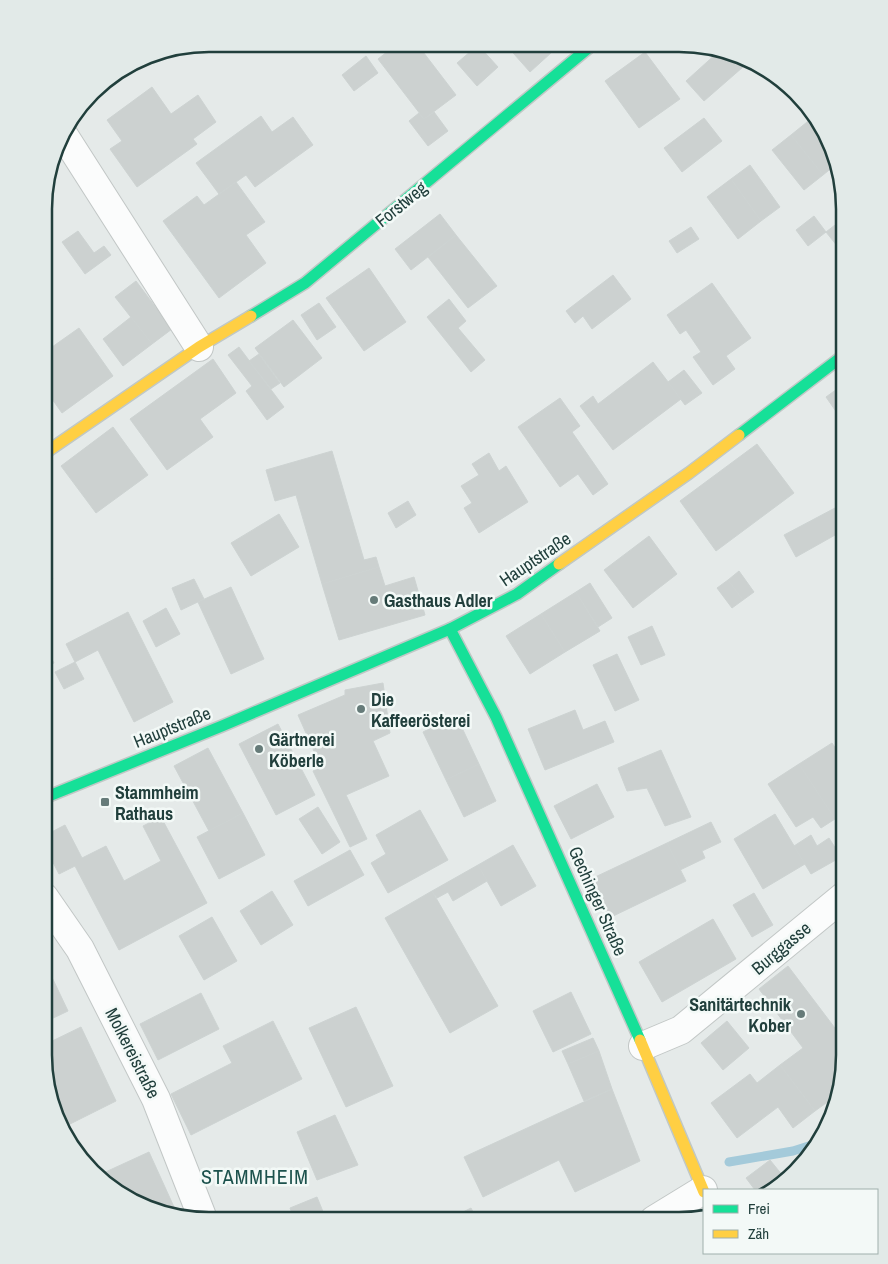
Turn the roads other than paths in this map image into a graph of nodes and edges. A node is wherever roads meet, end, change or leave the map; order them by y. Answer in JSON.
{"nodes":[{"id":1,"x":584,"y":52,"type":"edge"},
{"id":2,"x":68,"y":142,"type":"edge"},
{"id":3,"x":199,"y":347,"type":"junction"},
{"id":4,"x":836,"y":361,"type":"edge"},
{"id":5,"x":52,"y":448,"type":"edge"},
{"id":6,"x":450,"y":629,"type":"junction"},
{"id":7,"x":52,"y":795,"type":"edge"},
{"id":8,"x":835,"y":903,"type":"edge"},
{"id":9,"x":52,"y":908,"type":"edge"},
{"id":10,"x":643,"y":1046,"type":"junction"},
{"id":11,"x":703,"y":1191,"type":"edge"},
{"id":12,"x":200,"y":1211,"type":"edge"},
{"id":13,"x":668,"y":1212,"type":"edge"}],
"edges":[{"from":1,"to":3,"type":"street","name":"Forstweg"},
{"from":2,"to":3,"type":"street"},
{"from":3,"to":5,"type":"street","name":"Forstweg"},
{"from":4,"to":6,"type":"street","name":"Hauptstraße"},
{"from":6,"to":7,"type":"street","name":"Hauptstraße"},
{"from":6,"to":10,"type":"street","name":"Gechinger Straße"},
{"from":8,"to":10,"type":"street","name":"Burggasse"},
{"from":9,"to":12,"type":"street","name":"Molkereistraße"},
{"from":10,"to":11,"type":"street","name":"Gechinger Straße"},
{"from":11,"to":13,"type":"street"}]}
